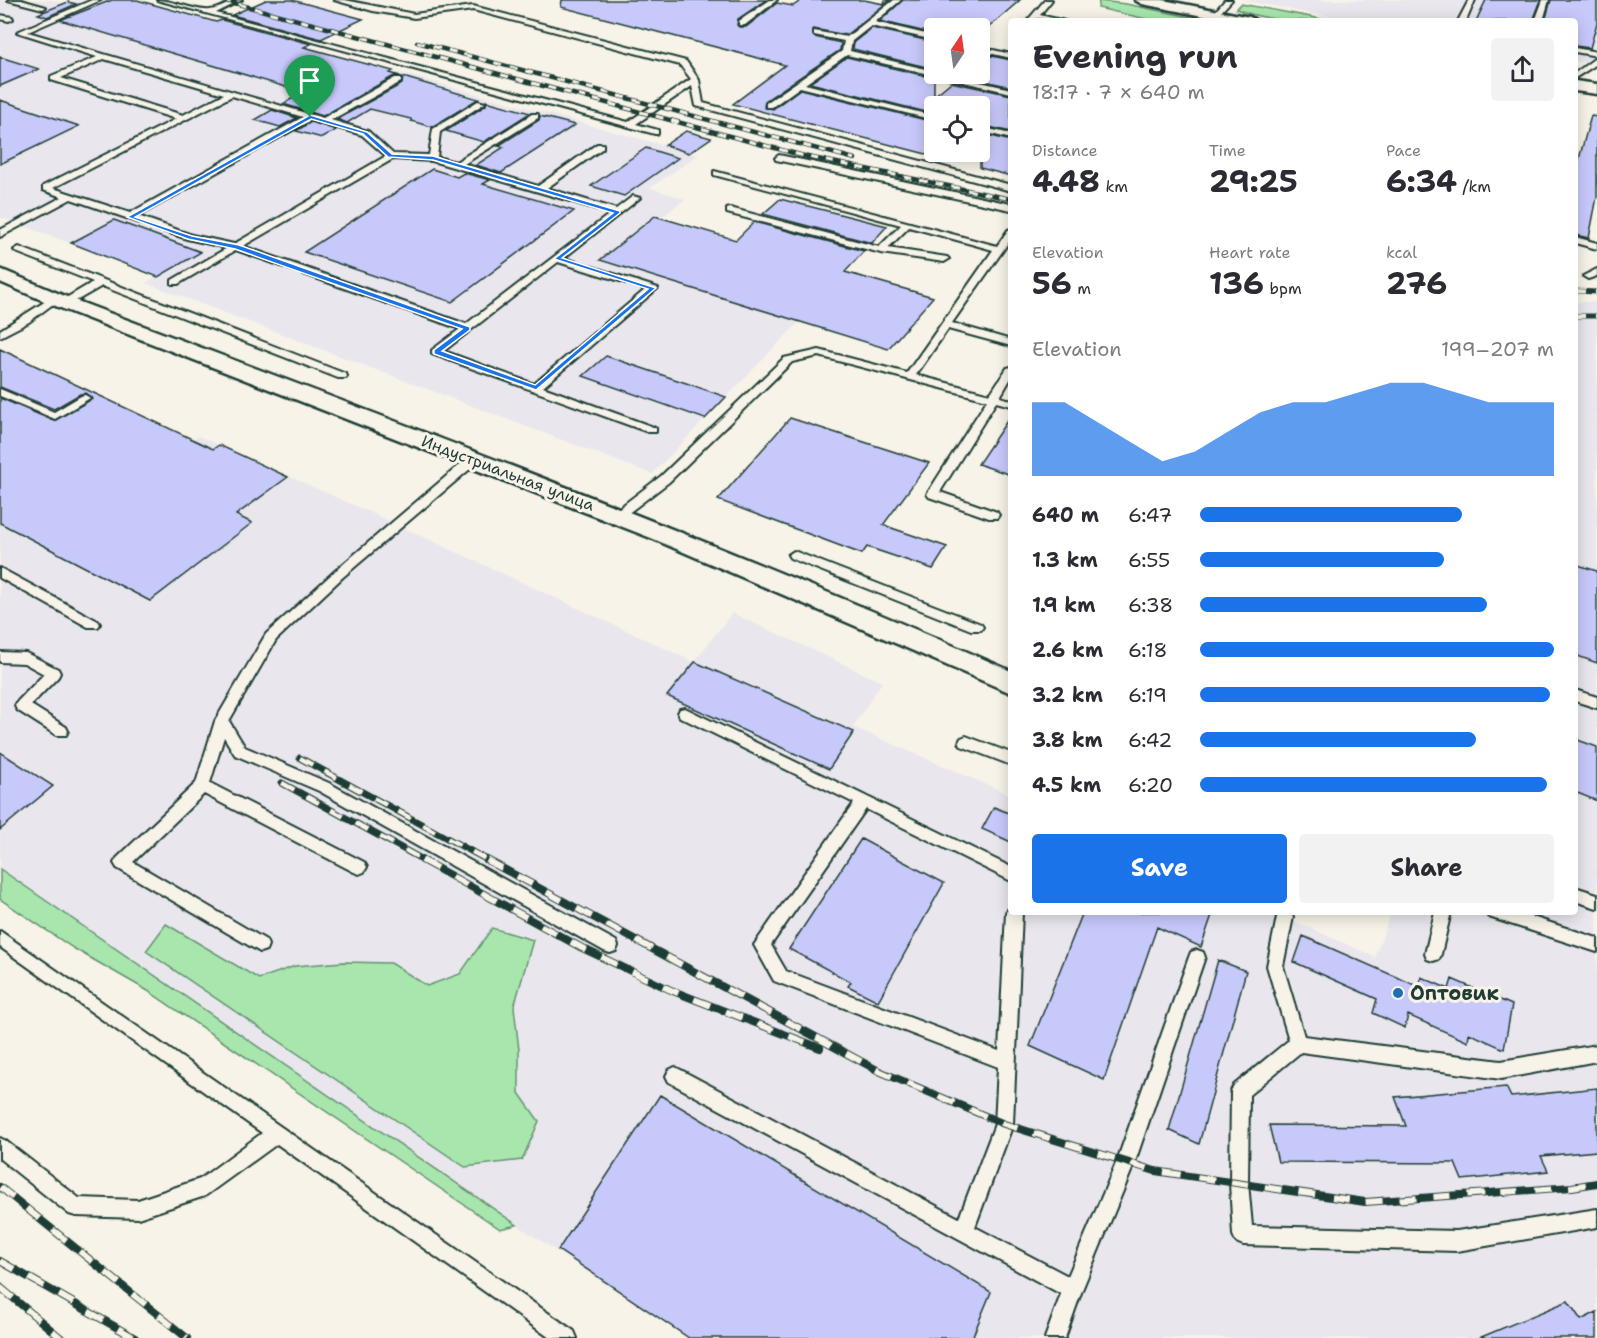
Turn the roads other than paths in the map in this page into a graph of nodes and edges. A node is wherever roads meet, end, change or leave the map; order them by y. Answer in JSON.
{"nodes":[{"id":1,"x":10,"y":0,"type":"edge"},
{"id":2,"x":98,"y":0,"type":"edge"},
{"id":3,"x":160,"y":0,"type":"edge"},
{"id":4,"x":239,"y":0,"type":"edge"},
{"id":5,"x":337,"y":0,"type":"edge"},
{"id":6,"x":774,"y":0,"type":"edge"},
{"id":7,"x":898,"y":0,"type":"edge"},
{"id":8,"x":1049,"y":0,"type":"edge"},
{"id":9,"x":1142,"y":0,"type":"edge"},
{"id":10,"x":1229,"y":0,"type":"edge"},
{"id":11,"x":1472,"y":0,"type":"edge"},
{"id":12,"x":1546,"y":0,"type":"edge"},
{"id":13,"x":0,"y":4,"type":"edge"},
{"id":14,"x":43,"y":7,"type":"dead end"},
{"id":15,"x":210,"y":13,"type":"junction"},
{"id":16,"x":1216,"y":14,"type":"junction"},
{"id":17,"x":0,"y":17,"type":"edge"},
{"id":18,"x":1033,"y":18,"type":"edge"},
{"id":19,"x":1235,"y":18,"type":"edge"},
{"id":20,"x":1463,"y":18,"type":"edge"},
{"id":21,"x":1540,"y":18,"type":"edge"},
{"id":22,"x":9,"y":20,"type":"dead end"},
{"id":23,"x":742,"y":23,"type":"dead end"},
{"id":24,"x":869,"y":23,"type":"junction"},
{"id":25,"x":817,"y":33,"type":"dead end"},
{"id":26,"x":924,"y":36,"type":"edge"},
{"id":27,"x":848,"y":39,"type":"junction"},
{"id":28,"x":990,"y":51,"type":"edge"},
{"id":29,"x":1578,"y":51,"type":"edge"},
{"id":30,"x":846,"y":52,"type":"junction"},
{"id":31,"x":1006,"y":53,"type":"edge"},
{"id":32,"x":1597,"y":54,"type":"edge"},
{"id":33,"x":104,"y":56,"type":"junction"},
{"id":34,"x":1597,"y":61,"type":"edge"},
{"id":35,"x":924,"y":70,"type":"edge"},
{"id":36,"x":1578,"y":74,"type":"edge"},
{"id":37,"x":398,"y":80,"type":"dead end"},
{"id":38,"x":695,"y":80,"type":"junction"},
{"id":39,"x":799,"y":84,"type":"junction"},
{"id":40,"x":982,"y":84,"type":"edge"},
{"id":41,"x":1578,"y":86,"type":"edge"},
{"id":42,"x":1597,"y":89,"type":"edge"},
{"id":43,"x":1008,"y":90,"type":"edge"},
{"id":44,"x":231,"y":94,"type":"junction"},
{"id":45,"x":481,"y":104,"type":"dead end"},
{"id":46,"x":769,"y":105,"type":"dead end"},
{"id":47,"x":924,"y":115,"type":"edge"},
{"id":48,"x":535,"y":116,"type":"dead end"},
{"id":49,"x":310,"y":117,"type":"junction"},
{"id":50,"x":183,"y":118,"type":"junction"},
{"id":51,"x":324,"y":121,"type":"junction"},
{"id":52,"x":630,"y":125,"type":"junction"},
{"id":53,"x":655,"y":132,"type":"dead end"},
{"id":54,"x":990,"y":132,"type":"edge"},
{"id":55,"x":1008,"y":136,"type":"edge"},
{"id":56,"x":600,"y":146,"type":"dead end"},
{"id":57,"x":391,"y":156,"type":"junction"},
{"id":58,"x":433,"y":158,"type":"junction"},
{"id":59,"x":778,"y":158,"type":"dead end"},
{"id":60,"x":457,"y":165,"type":"junction"},
{"id":61,"x":717,"y":173,"type":"dead end"},
{"id":62,"x":1008,"y":187,"type":"edge"},
{"id":63,"x":540,"y":189,"type":"junction"},
{"id":64,"x":70,"y":196,"type":"junction"},
{"id":65,"x":636,"y":198,"type":"dead end"},
{"id":66,"x":1008,"y":206,"type":"edge"},
{"id":67,"x":730,"y":211,"type":"dead end"},
{"id":68,"x":618,"y":212,"type":"junction"},
{"id":69,"x":130,"y":217,"type":"junction"},
{"id":70,"x":907,"y":224,"type":"junction"},
{"id":71,"x":0,"y":234,"type":"edge"},
{"id":72,"x":1008,"y":236,"type":"edge"},
{"id":73,"x":1578,"y":241,"type":"edge"},
{"id":74,"x":1597,"y":246,"type":"edge"},
{"id":75,"x":236,"y":247,"type":"junction"},
{"id":76,"x":999,"y":249,"type":"junction"},
{"id":77,"x":20,"y":250,"type":"dead end"},
{"id":78,"x":881,"y":250,"type":"junction"},
{"id":79,"x":557,"y":259,"type":"junction"},
{"id":80,"x":944,"y":259,"type":"dead end"},
{"id":81,"x":0,"y":275,"type":"edge"},
{"id":82,"x":101,"y":282,"type":"junction"},
{"id":83,"x":175,"y":282,"type":"dead end"},
{"id":84,"x":60,"y":301,"type":"junction"},
{"id":85,"x":946,"y":325,"type":"junction"},
{"id":86,"x":467,"y":328,"type":"junction"},
{"id":87,"x":0,"y":334,"type":"edge"},
{"id":88,"x":1008,"y":342,"type":"edge"},
{"id":89,"x":1008,"y":375,"type":"edge"},
{"id":90,"x":342,"y":376,"type":"dead end"},
{"id":91,"x":909,"y":376,"type":"junction"},
{"id":92,"x":536,"y":388,"type":"junction"},
{"id":93,"x":0,"y":393,"type":"edge"},
{"id":94,"x":85,"y":398,"type":"dead end"},
{"id":95,"x":994,"y":398,"type":"junction"},
{"id":96,"x":1008,"y":402,"type":"edge"},
{"id":97,"x":652,"y":430,"type":"dead end"},
{"id":98,"x":473,"y":460,"type":"junction"},
{"id":99,"x":618,"y":515,"type":"junction"},
{"id":100,"x":993,"y":515,"type":"dead end"},
{"id":101,"x":794,"y":555,"type":"dead end"},
{"id":102,"x":0,"y":572,"type":"edge"},
{"id":103,"x":93,"y":624,"type":"dead end"},
{"id":104,"x":976,"y":627,"type":"dead end"},
{"id":105,"x":0,"y":657,"type":"edge"},
{"id":106,"x":1008,"y":682,"type":"edge"},
{"id":107,"x":1578,"y":696,"type":"edge"},
{"id":108,"x":1597,"y":703,"type":"edge"},
{"id":109,"x":685,"y":713,"type":"dead end"},
{"id":110,"x":222,"y":721,"type":"junction"},
{"id":111,"x":61,"y":731,"type":"dead end"},
{"id":112,"x":966,"y":742,"type":"dead end"},
{"id":113,"x":1008,"y":758,"type":"edge"},
{"id":114,"x":202,"y":786,"type":"junction"},
{"id":115,"x":864,"y":801,"type":"junction"},
{"id":116,"x":358,"y":867,"type":"dead end"},
{"id":117,"x":1008,"y":873,"type":"edge"},
{"id":118,"x":1578,"y":895,"type":"edge"},
{"id":119,"x":1597,"y":901,"type":"edge"},
{"id":120,"x":1014,"y":915,"type":"edge"},
{"id":121,"x":1285,"y":915,"type":"edge"},
{"id":122,"x":1442,"y":915,"type":"edge"},
{"id":123,"x":1504,"y":915,"type":"edge"},
{"id":124,"x":0,"y":938,"type":"edge"},
{"id":125,"x":260,"y":945,"type":"dead end"},
{"id":126,"x":1597,"y":945,"type":"edge"},
{"id":127,"x":610,"y":946,"type":"dead end"},
{"id":128,"x":1433,"y":954,"type":"dead end"},
{"id":129,"x":1197,"y":957,"type":"dead end"},
{"id":130,"x":1298,"y":1043,"type":"junction"},
{"id":131,"x":1597,"y":1053,"type":"edge"},
{"id":132,"x":1007,"y":1062,"type":"junction"},
{"id":133,"x":675,"y":1076,"type":"dead end"},
{"id":134,"x":276,"y":1134,"type":"junction"},
{"id":135,"x":0,"y":1147,"type":"edge"},
{"id":136,"x":1597,"y":1218,"type":"edge"},
{"id":137,"x":964,"y":1231,"type":"junction"},
{"id":138,"x":1072,"y":1289,"type":"junction"},
{"id":139,"x":567,"y":1338,"type":"edge"},
{"id":140,"x":1055,"y":1338,"type":"edge"}],
"edges":[{"from":1,"to":13,"type":"lane"},
{"from":1,"to":14,"type":"lane"},
{"from":2,"to":33,"type":"lane"},
{"from":3,"to":15,"type":"lane"},
{"from":4,"to":15,"type":"lane"},
{"from":5,"to":38,"type":"lane"},
{"from":6,"to":23,"type":"lane"},
{"from":7,"to":24,"type":"lane"},
{"from":8,"to":18,"type":"lane"},
{"from":9,"to":16,"type":"street"},
{"from":10,"to":16,"type":"lane"},
{"from":11,"to":20,"type":"lane"},
{"from":12,"to":21,"type":"lane"},
{"from":15,"to":52,"type":"lane"},
{"from":16,"to":19,"type":"street"},
{"from":17,"to":22,"type":"lane"},
{"from":24,"to":26,"type":"lane"},
{"from":24,"to":27,"type":"lane"},
{"from":25,"to":27,"type":"lane"},
{"from":27,"to":30,"type":"lane"},
{"from":28,"to":31,"type":"lane"},
{"from":29,"to":32,"type":"lane"},
{"from":30,"to":35,"type":"lane"},
{"from":30,"to":39,"type":"lane"},
{"from":33,"to":44,"type":"lane"},
{"from":33,"to":50,"type":"lane"},
{"from":34,"to":36,"type":"lane"},
{"from":37,"to":51,"type":"lane"},
{"from":38,"to":52,"type":"lane"},
{"from":38,"to":62,"type":"lane"},
{"from":39,"to":46,"type":"lane"},
{"from":39,"to":47,"type":"lane"},
{"from":40,"to":43,"type":"lane"},
{"from":41,"to":42,"type":"street"},
{"from":44,"to":49,"type":"lane"},
{"from":44,"to":50,"type":"lane"},
{"from":45,"to":58,"type":"lane"},
{"from":48,"to":60,"type":"lane"},
{"from":49,"to":51,"type":"lane"},
{"from":49,"to":69,"type":"lane"},
{"from":50,"to":64,"type":"lane"},
{"from":51,"to":57,"type":"lane"},
{"from":52,"to":53,"type":"lane"},
{"from":54,"to":55,"type":"lane"},
{"from":56,"to":63,"type":"lane"},
{"from":57,"to":58,"type":"lane"},
{"from":57,"to":75,"type":"lane"},
{"from":58,"to":60,"type":"lane"},
{"from":59,"to":66,"type":"lane"},
{"from":60,"to":63,"type":"lane"},
{"from":61,"to":70,"type":"lane"},
{"from":63,"to":68,"type":"lane"},
{"from":64,"to":69,"type":"lane"},
{"from":64,"to":71,"type":"lane"},
{"from":65,"to":68,"type":"lane"},
{"from":67,"to":78,"type":"lane"},
{"from":68,"to":79,"type":"lane"},
{"from":69,"to":75,"type":"lane"},
{"from":70,"to":76,"type":"lane"},
{"from":70,"to":78,"type":"lane"},
{"from":72,"to":76,"type":"lane"},
{"from":73,"to":74,"type":"lane"},
{"from":75,"to":83,"type":"lane"},
{"from":75,"to":86,"type":"lane"},
{"from":76,"to":85,"type":"lane"},
{"from":77,"to":82,"type":"lane"},
{"from":78,"to":80,"type":"lane"},
{"from":79,"to":86,"type":"lane"},
{"from":79,"to":92,"type":"lane"},
{"from":81,"to":84,"type":"street","name":"Индустриальная улица"},
{"from":82,"to":84,"type":"lane"},
{"from":82,"to":90,"type":"lane"},
{"from":84,"to":87,"type":"lane"},
{"from":84,"to":98,"type":"street","name":"Индустриальная улица"},
{"from":85,"to":88,"type":"lane"},
{"from":85,"to":91,"type":"lane"},
{"from":86,"to":92,"type":"lane"},
{"from":89,"to":95,"type":"lane"},
{"from":91,"to":95,"type":"lane"},
{"from":91,"to":99,"type":"lane"},
{"from":92,"to":97,"type":"lane"},
{"from":93,"to":94,"type":"lane"},
{"from":95,"to":96,"type":"lane"},
{"from":95,"to":100,"type":"lane"},
{"from":98,"to":99,"type":"street","name":"Индустриальная улица"},
{"from":98,"to":110,"type":"lane"},
{"from":99,"to":106,"type":"street","name":"Индустриальная улица"},
{"from":101,"to":104,"type":"lane"},
{"from":102,"to":103,"type":"lane"},
{"from":105,"to":111,"type":"lane"},
{"from":107,"to":108,"type":"lane"},
{"from":109,"to":115,"type":"lane"},
{"from":110,"to":114,"type":"lane"},
{"from":110,"to":127,"type":"lane"},
{"from":112,"to":113,"type":"lane"},
{"from":114,"to":116,"type":"lane"},
{"from":114,"to":125,"type":"lane"},
{"from":115,"to":117,"type":"lane"},
{"from":115,"to":132,"type":"lane"},
{"from":118,"to":119,"type":"lane"},
{"from":120,"to":132,"type":"lane"},
{"from":121,"to":130,"type":"lane"},
{"from":122,"to":128,"type":"lane"},
{"from":123,"to":126,"type":"lane"},
{"from":124,"to":134,"type":"lane"},
{"from":129,"to":138,"type":"lane"},
{"from":130,"to":131,"type":"lane"},
{"from":130,"to":136,"type":"lane"},
{"from":132,"to":137,"type":"lane"},
{"from":133,"to":137,"type":"lane"},
{"from":134,"to":135,"type":"lane"},
{"from":134,"to":139,"type":"lane"},
{"from":137,"to":138,"type":"lane"},
{"from":138,"to":140,"type":"lane"}]}
